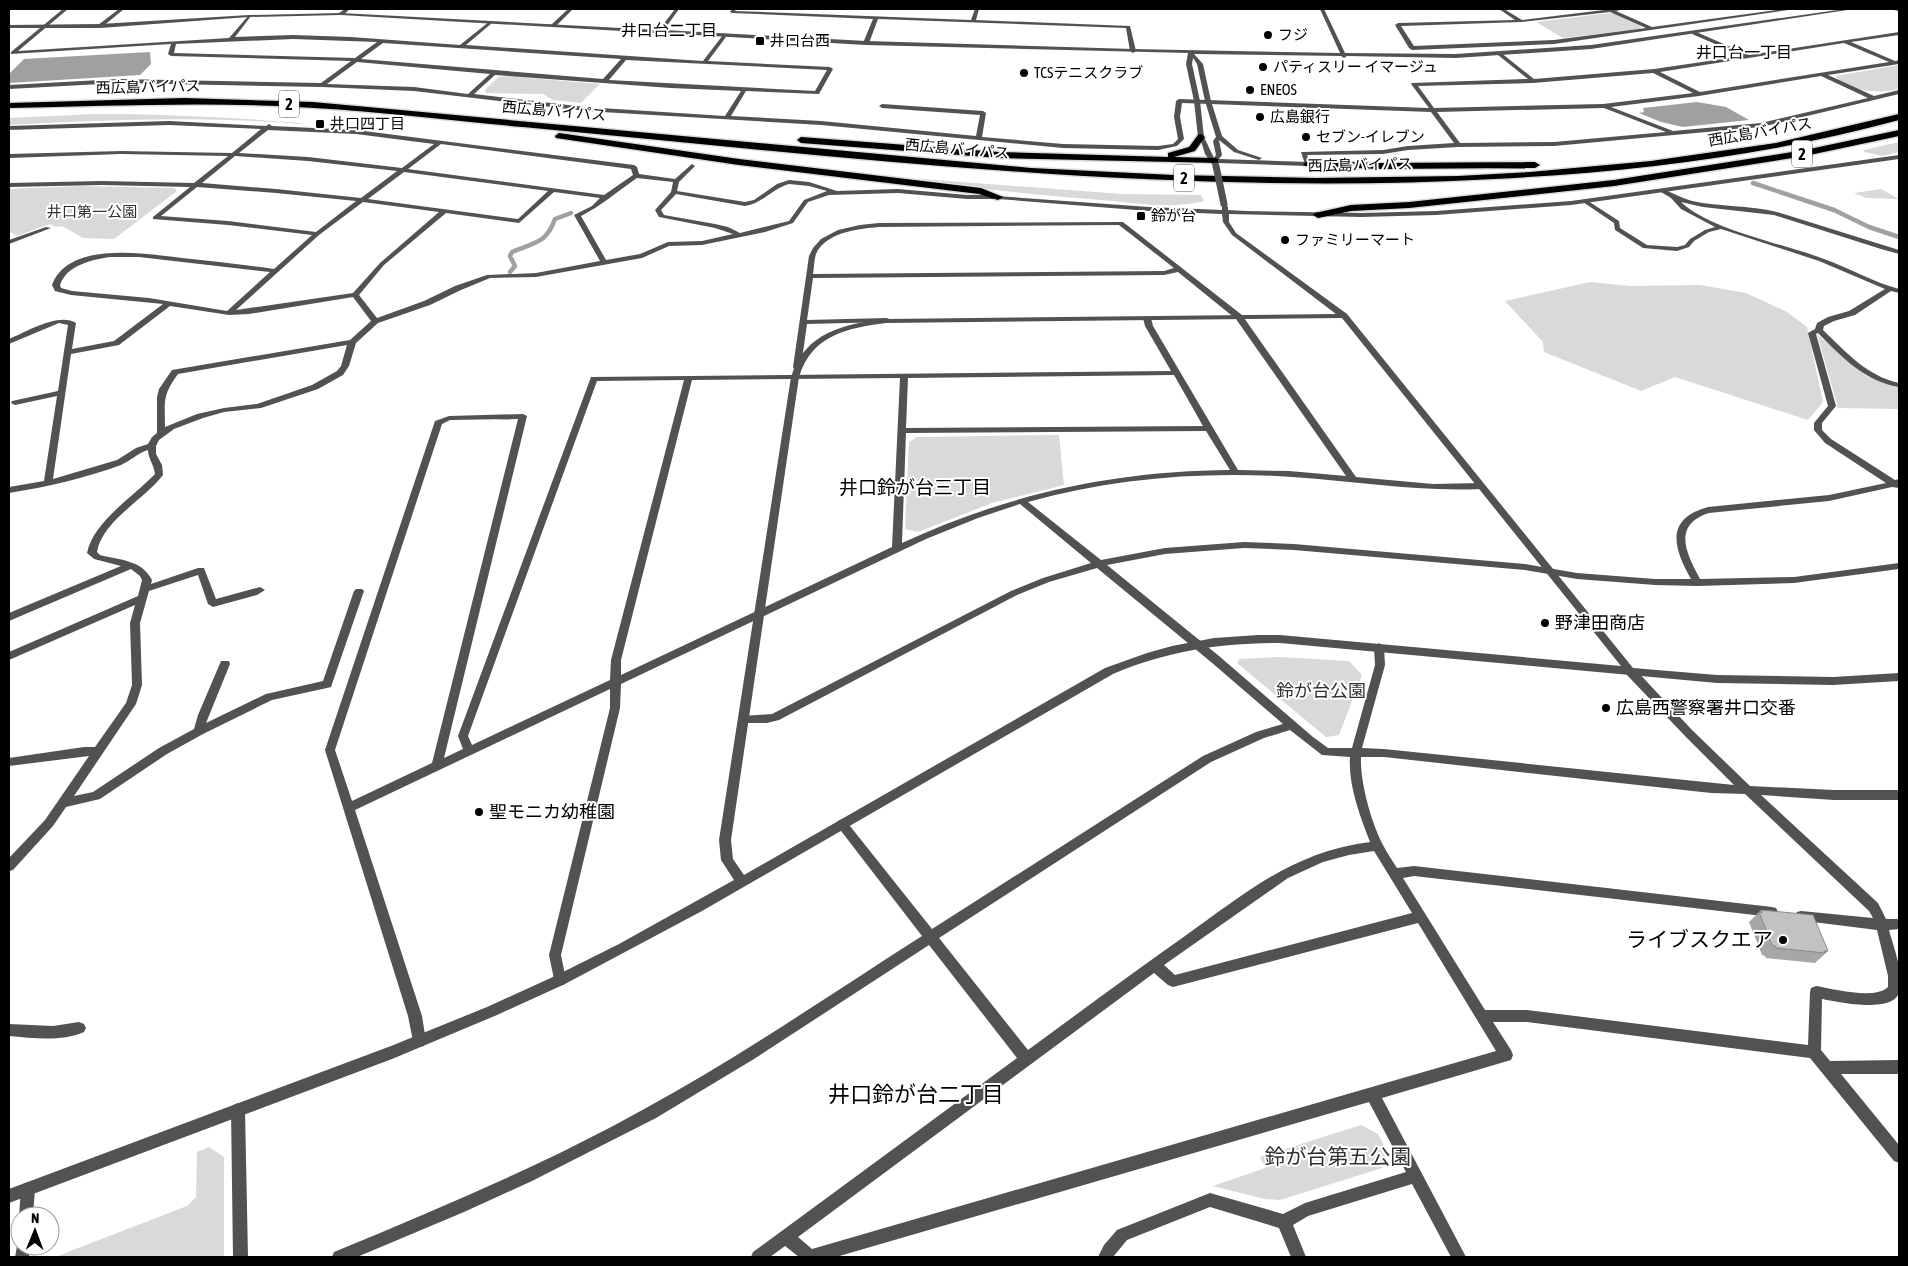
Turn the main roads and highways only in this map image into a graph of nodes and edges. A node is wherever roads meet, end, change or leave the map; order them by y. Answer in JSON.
{"nodes":[{"id":1,"x":9,"y":106,"type":"edge"},
{"id":2,"x":9,"y":113,"type":"edge"},
{"id":3,"x":1899,"y":117,"type":"edge"},
{"id":4,"x":568,"y":127,"type":"junction"},
{"id":5,"x":1899,"y":133,"type":"edge"},
{"id":6,"x":550,"y":134,"type":"junction"},
{"id":7,"x":1202,"y":137,"type":"road end"},
{"id":8,"x":1800,"y":142,"type":"junction"},
{"id":9,"x":1109,"y":158,"type":"junction"},
{"id":10,"x":1216,"y":164,"type":"road end"},
{"id":11,"x":1308,"y":164,"type":"road end"},
{"id":12,"x":1704,"y":168,"type":"junction"},
{"id":13,"x":998,"y":197,"type":"road end"},
{"id":14,"x":1318,"y":215,"type":"road end"}],
"edges":[{"from":1,"to":4,"type":"highway","name":"西広島バイパス","number":"2"},
{"from":2,"to":6,"type":"highway","name":"西広島バイパス","number":"2"},
{"from":3,"to":8,"type":"highway","name":"西広島バイパス","number":"2"},
{"from":4,"to":8,"type":"highway","name":"西広島バイパス","number":"2"},
{"from":4,"to":9,"type":"highway"},
{"from":5,"to":12,"type":"highway","name":"西広島バイパス","number":"2"},
{"from":6,"to":12,"type":"highway","name":"西広島バイパス","number":"2"},
{"from":6,"to":13,"type":"highway"},
{"from":7,"to":9,"type":"highway"},
{"from":8,"to":11,"type":"highway"},
{"from":9,"to":10,"type":"highway"},
{"from":12,"to":14,"type":"highway"}]}
